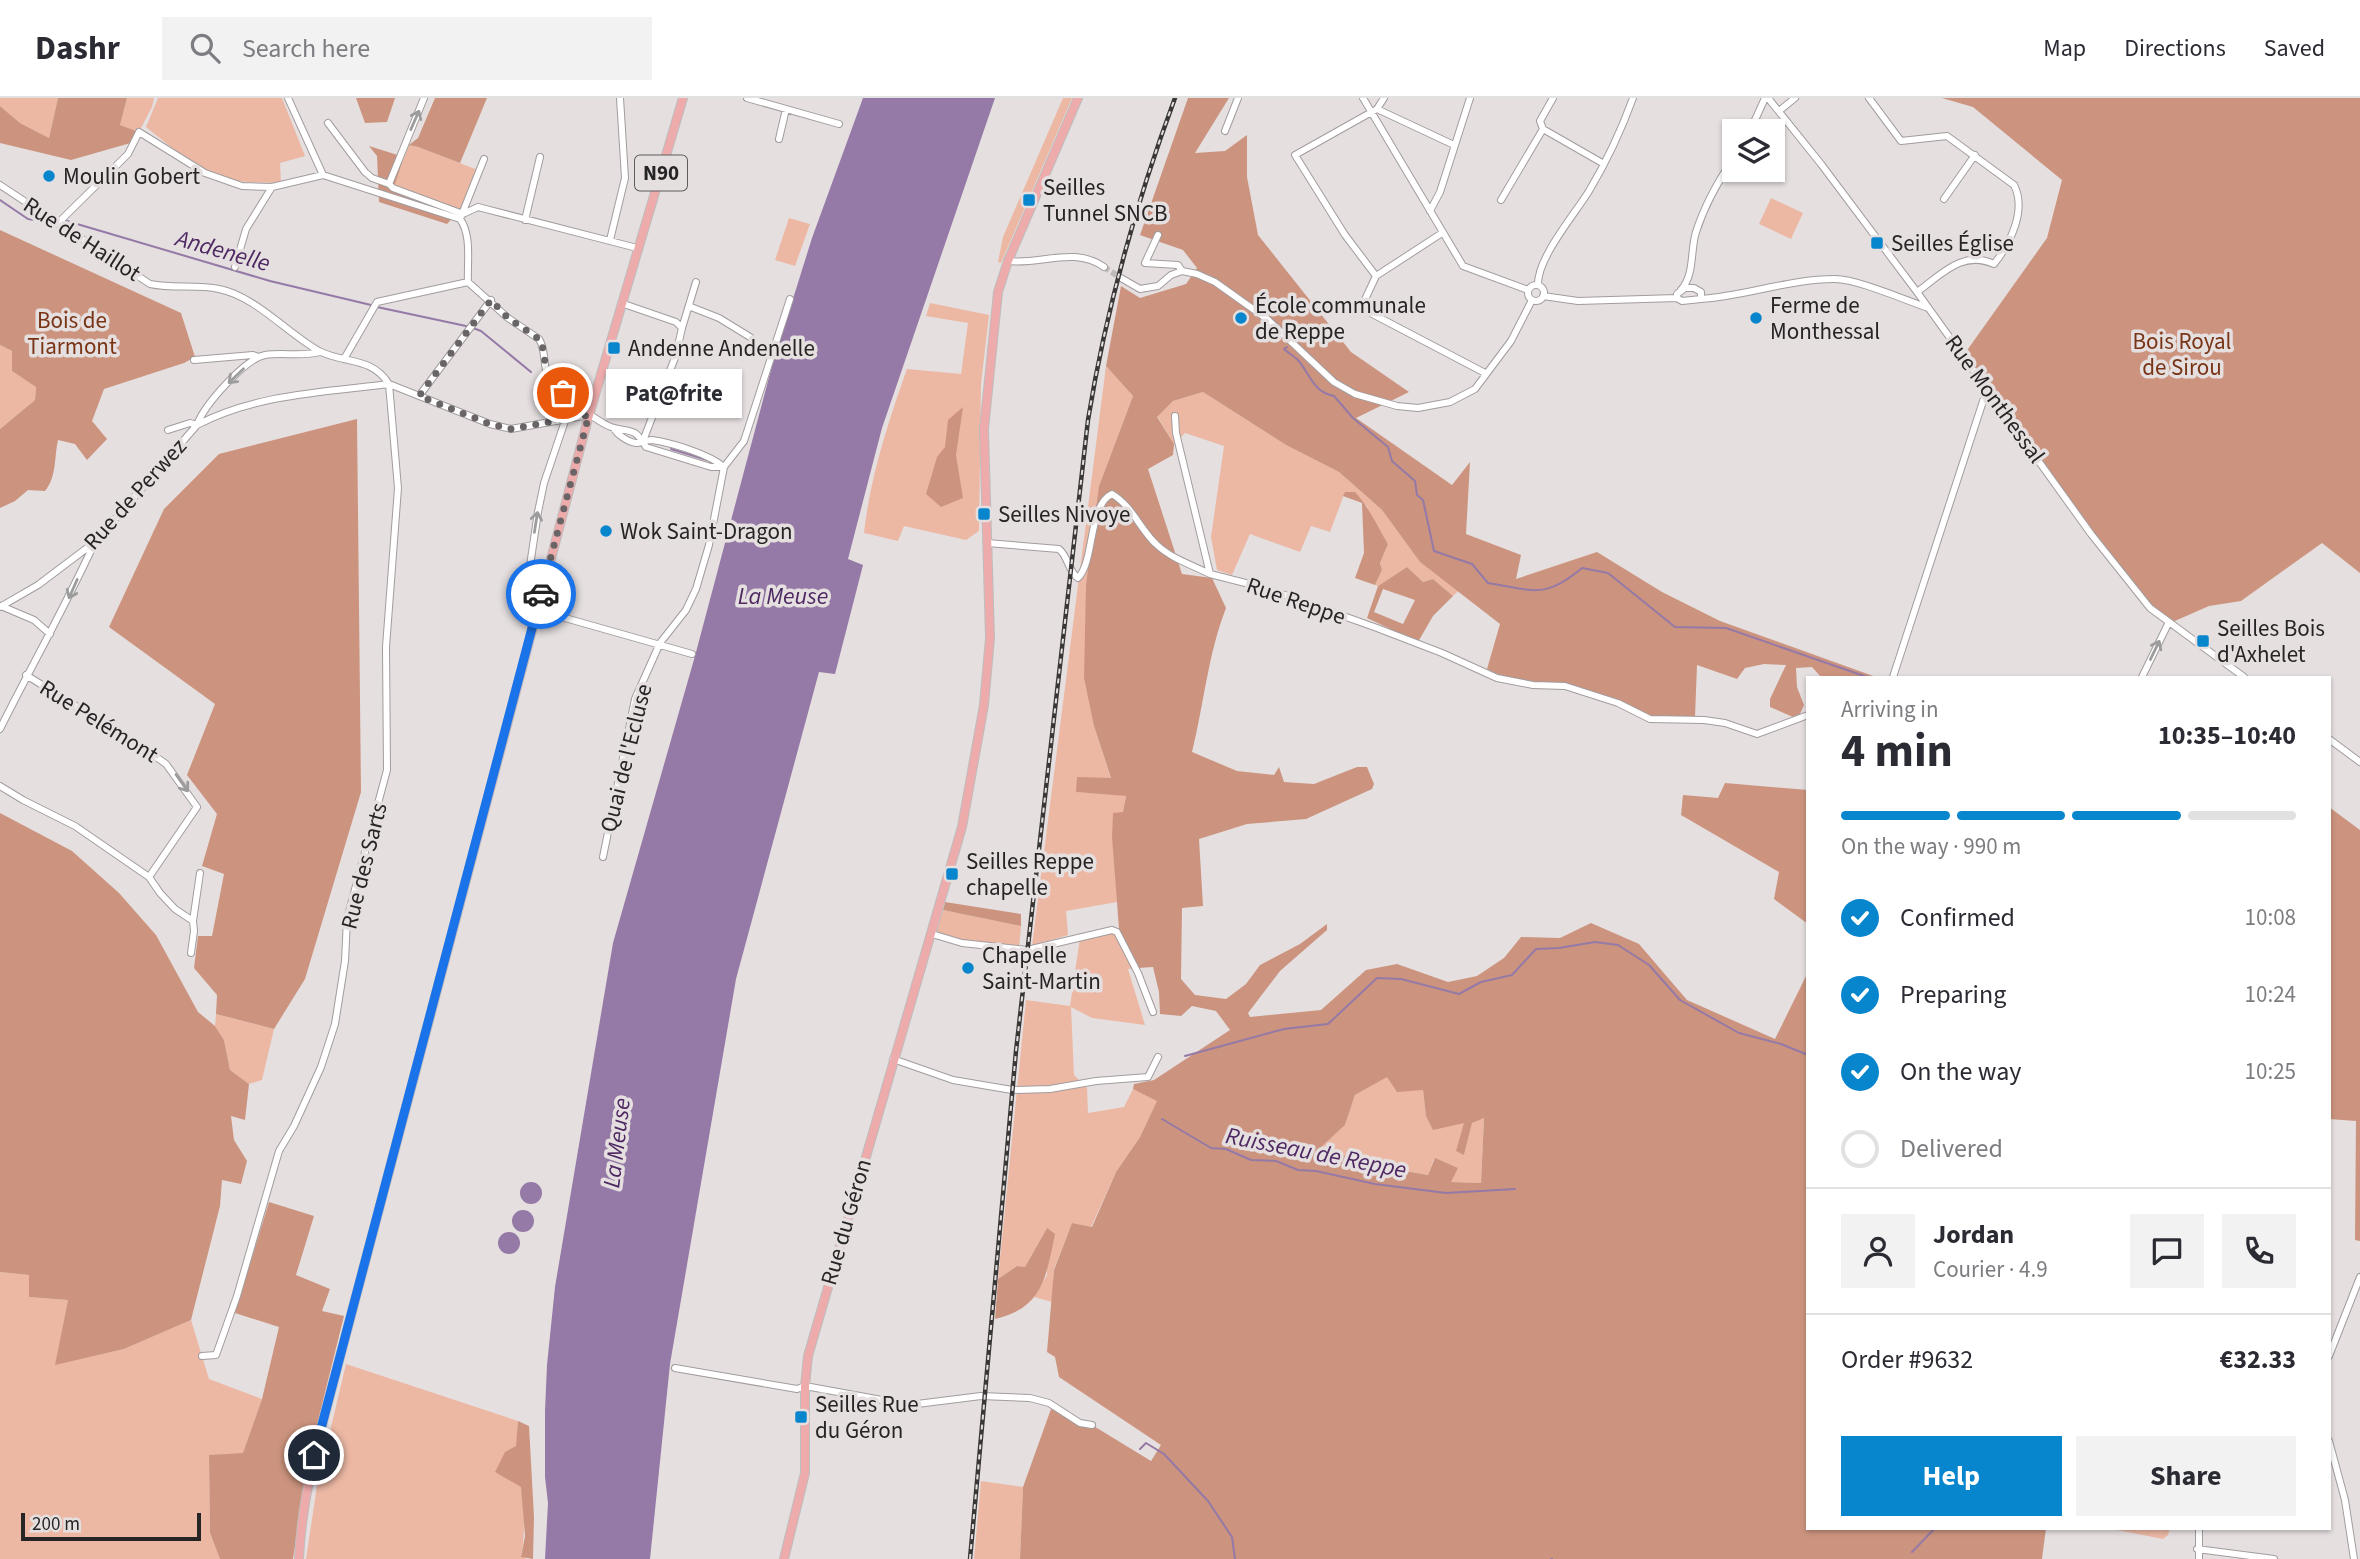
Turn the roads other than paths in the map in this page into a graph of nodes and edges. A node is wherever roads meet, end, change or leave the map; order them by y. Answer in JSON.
{"nodes":[{"id":1,"x":288,"y":98,"type":"edge"},
{"id":2,"x":424,"y":98,"type":"edge"},
{"id":3,"x":620,"y":98,"type":"edge"},
{"id":4,"x":747,"y":98,"type":"edge"},
{"id":5,"x":1078,"y":98,"type":"edge"},
{"id":6,"x":1238,"y":98,"type":"edge"},
{"id":7,"x":1363,"y":98,"type":"edge"},
{"id":8,"x":1384,"y":98,"type":"edge"},
{"id":9,"x":1470,"y":98,"type":"edge"},
{"id":10,"x":1553,"y":98,"type":"edge"},
{"id":11,"x":1633,"y":98,"type":"edge"},
{"id":12,"x":1767,"y":98,"type":"edge"},
{"id":13,"x":1795,"y":98,"type":"edge"},
{"id":14,"x":1869,"y":98,"type":"edge"},
{"id":15,"x":679,"y":100,"type":"edge"},
{"id":16,"x":786,"y":109,"type":"junction"},
{"id":17,"x":1375,"y":110,"type":"junction"},
{"id":18,"x":1779,"y":111,"type":"junction"},
{"id":19,"x":1756,"y":119,"type":"edge"},
{"id":20,"x":328,"y":123,"type":"dead end"},
{"id":21,"x":839,"y":124,"type":"dead end"},
{"id":22,"x":1543,"y":129,"type":"junction"},
{"id":23,"x":1225,"y":131,"type":"dead end"},
{"id":24,"x":779,"y":139,"type":"dead end"},
{"id":25,"x":1454,"y":145,"type":"junction"},
{"id":26,"x":1975,"y":155,"type":"junction"},
{"id":27,"x":540,"y":157,"type":"dead end"},
{"id":28,"x":484,"y":159,"type":"dead end"},
{"id":29,"x":1604,"y":164,"type":"junction"},
{"id":30,"x":323,"y":175,"type":"junction"},
{"id":31,"x":1722,"y":177,"type":"edge"},
{"id":32,"x":389,"y":184,"type":"junction"},
{"id":33,"x":0,"y":185,"type":"edge"},
{"id":34,"x":272,"y":187,"type":"junction"},
{"id":35,"x":1944,"y":199,"type":"dead end"},
{"id":36,"x":1501,"y":200,"type":"dead end"},
{"id":37,"x":1430,"y":211,"type":"junction"},
{"id":38,"x":461,"y":216,"type":"junction"},
{"id":39,"x":525,"y":220,"type":"junction"},
{"id":40,"x":57,"y":224,"type":"junction"},
{"id":41,"x":1442,"y":233,"type":"junction"},
{"id":42,"x":1158,"y":235,"type":"dead end"},
{"id":43,"x":610,"y":240,"type":"junction"},
{"id":44,"x":637,"y":248,"type":"junction"},
{"id":45,"x":1008,"y":261,"type":"junction"},
{"id":46,"x":235,"y":267,"type":"dead end"},
{"id":47,"x":1104,"y":267,"type":"tunnel mouth"},
{"id":48,"x":1182,"y":271,"type":"junction"},
{"id":49,"x":1376,"y":276,"type":"junction"},
{"id":50,"x":1121,"y":278,"type":"tunnel mouth"},
{"id":51,"x":1689,"y":278,"type":"junction"},
{"id":52,"x":468,"y":282,"type":"junction"},
{"id":53,"x":696,"y":282,"type":"dead end"},
{"id":54,"x":1538,"y":285,"type":"junction"},
{"id":55,"x":1528,"y":290,"type":"junction"},
{"id":56,"x":1681,"y":290,"type":"junction"},
{"id":57,"x":1917,"y":292,"type":"junction"},
{"id":58,"x":1700,"y":294,"type":"junction"},
{"id":59,"x":1543,"y":296,"type":"junction"},
{"id":60,"x":1677,"y":298,"type":"junction"},
{"id":61,"x":790,"y":299,"type":"dead end"},
{"id":62,"x":491,"y":300,"type":"junction"},
{"id":63,"x":1532,"y":300,"type":"junction"},
{"id":64,"x":621,"y":303,"type":"junction"},
{"id":65,"x":688,"y":308,"type":"junction"},
{"id":66,"x":1929,"y":309,"type":"junction"},
{"id":67,"x":682,"y":328,"type":"junction"},
{"id":68,"x":750,"y":337,"type":"dead end"},
{"id":69,"x":320,"y":352,"type":"junction"},
{"id":70,"x":260,"y":357,"type":"junction"},
{"id":71,"x":344,"y":359,"type":"junction"},
{"id":72,"x":194,"y":360,"type":"dead end"},
{"id":73,"x":1485,"y":373,"type":"junction"},
{"id":74,"x":389,"y":384,"type":"junction"},
{"id":75,"x":1987,"y":389,"type":"junction"},
{"id":76,"x":419,"y":396,"type":"junction"},
{"id":77,"x":589,"y":415,"type":"junction"},
{"id":78,"x":1175,"y":416,"type":"dead end"},
{"id":79,"x":566,"y":418,"type":"junction"},
{"id":80,"x":197,"y":425,"type":"junction"},
{"id":81,"x":168,"y":430,"type":"dead end"},
{"id":82,"x":643,"y":441,"type":"junction"},
{"id":83,"x":724,"y":467,"type":"junction"},
{"id":84,"x":94,"y":542,"type":"junction"},
{"id":85,"x":987,"y":543,"type":"junction"},
{"id":86,"x":1210,"y":574,"type":"junction"},
{"id":87,"x":0,"y":607,"type":"edge"},
{"id":88,"x":537,"y":608,"type":"junction"},
{"id":89,"x":2168,"y":624,"type":"junction"},
{"id":90,"x":50,"y":634,"type":"junction"},
{"id":91,"x":660,"y":643,"type":"junction"},
{"id":92,"x":692,"y":654,"type":"dead end"},
{"id":93,"x":26,"y":675,"type":"junction"},
{"id":94,"x":1894,"y":676,"type":"edge"},
{"id":95,"x":2142,"y":676,"type":"edge"},
{"id":96,"x":2243,"y":676,"type":"edge"},
{"id":97,"x":1806,"y":716,"type":"edge"},
{"id":98,"x":0,"y":729,"type":"edge"},
{"id":99,"x":2331,"y":740,"type":"edge"},
{"id":100,"x":2360,"y":762,"type":"edge"},
{"id":101,"x":0,"y":786,"type":"edge"},
{"id":102,"x":603,"y":856,"type":"dead end"},
{"id":103,"x":200,"y":873,"type":"dead end"},
{"id":104,"x":149,"y":877,"type":"junction"},
{"id":105,"x":193,"y":921,"type":"junction"},
{"id":106,"x":932,"y":933,"type":"junction"},
{"id":107,"x":191,"y":953,"type":"dead end"},
{"id":108,"x":1153,"y":1012,"type":"dead end"},
{"id":109,"x":1158,"y":1058,"type":"dead end"},
{"id":110,"x":893,"y":1059,"type":"junction"},
{"id":111,"x":2360,"y":1277,"type":"edge"},
{"id":112,"x":2331,"y":1351,"type":"edge"},
{"id":113,"x":202,"y":1356,"type":"dead end"},
{"id":114,"x":675,"y":1368,"type":"dead end"},
{"id":115,"x":805,"y":1386,"type":"junction"},
{"id":116,"x":1092,"y":1425,"type":"dead end"},
{"id":117,"x":2331,"y":1448,"type":"edge"},
{"id":118,"x":2198,"y":1531,"type":"edge"},
{"id":119,"x":2197,"y":1549,"type":"junction"},
{"id":120,"x":299,"y":1559,"type":"edge"},
{"id":121,"x":784,"y":1559,"type":"edge"},
{"id":122,"x":2199,"y":1559,"type":"edge"},
{"id":123,"x":2274,"y":1559,"type":"edge"},
{"id":124,"x":2354,"y":1559,"type":"edge"}],
"edges":[{"from":1,"to":30,"type":"street"},
{"from":32,"to":2,"type":"street","one_way":true},
{"from":3,"to":43,"type":"street"},
{"from":4,"to":16,"type":"street"},
{"from":5,"to":45,"type":"main road"},
{"from":6,"to":23,"type":"street"},
{"from":7,"to":17,"type":"street"},
{"from":8,"to":17,"type":"street"},
{"from":9,"to":25,"type":"street"},
{"from":10,"to":22,"type":"street"},
{"from":11,"to":29,"type":"street"},
{"from":12,"to":18,"type":"street","name":"Rue Monthessal"},
{"from":12,"to":19,"type":"street"},
{"from":13,"to":18,"type":"street"},
{"from":14,"to":26,"type":"street"},
{"from":15,"to":44,"type":"main road","number":"N90"},
{"from":16,"to":21,"type":"street"},
{"from":16,"to":24,"type":"street"},
{"from":17,"to":25,"type":"street"},
{"from":17,"to":37,"type":"street"},
{"from":17,"to":49,"type":"street"},
{"from":18,"to":57,"type":"street","name":"Rue Monthessal"},
{"from":20,"to":32,"type":"street"},
{"from":22,"to":29,"type":"street"},
{"from":22,"to":36,"type":"street"},
{"from":25,"to":37,"type":"street"},
{"from":26,"to":35,"type":"street"},
{"from":26,"to":57,"type":"street"},
{"from":27,"to":39,"type":"street"},
{"from":28,"to":38,"type":"street"},
{"from":29,"to":54,"type":"street"},
{"from":30,"to":34,"type":"street"},
{"from":30,"to":38,"type":"street"},
{"from":31,"to":51,"type":"street"},
{"from":32,"to":38,"type":"street"},
{"from":33,"to":40,"type":"street","name":"Rue de Haillot"},
{"from":34,"to":40,"type":"street"},
{"from":34,"to":46,"type":"street"},
{"from":37,"to":41,"type":"street"},
{"from":38,"to":39,"type":"street"},
{"from":38,"to":52,"type":"street"},
{"from":39,"to":43,"type":"street"},
{"from":40,"to":69,"type":"street","name":"Rue de Haillot"},
{"from":41,"to":49,"type":"street"},
{"from":41,"to":55,"type":"street"},
{"from":42,"to":48,"type":"street"},
{"from":43,"to":44,"type":"street"},
{"from":44,"to":64,"type":"main road","number":"N90"},
{"from":45,"to":47,"type":"street"},
{"from":45,"to":85,"type":"main road"},
{"from":48,"to":50,"type":"street"},
{"from":48,"to":73,"type":"street"},
{"from":49,"to":73,"type":"street"},
{"from":51,"to":56,"type":"street"},
{"from":51,"to":58,"type":"street"},
{"from":52,"to":62,"type":"street"},
{"from":52,"to":71,"type":"street"},
{"from":53,"to":65,"type":"street"},
{"from":54,"to":55,"type":"street"},
{"from":54,"to":59,"type":"street"},
{"from":55,"to":63,"type":"street"},
{"from":56,"to":58,"type":"street"},
{"from":56,"to":60,"type":"street"},
{"from":57,"to":66,"type":"street","name":"Rue Monthessal"},
{"from":58,"to":60,"type":"street"},
{"from":58,"to":66,"type":"street"},
{"from":59,"to":60,"type":"street"},
{"from":59,"to":63,"type":"street"},
{"from":61,"to":83,"type":"street"},
{"from":62,"to":76,"type":"street"},
{"from":62,"to":77,"type":"street"},
{"from":63,"to":73,"type":"street"},
{"from":64,"to":67,"type":"street"},
{"from":64,"to":77,"type":"main road","number":"N90"},
{"from":65,"to":67,"type":"street"},
{"from":65,"to":68,"type":"street"},
{"from":66,"to":75,"type":"street","name":"Rue Monthessal"},
{"from":67,"to":82,"type":"street"},
{"from":69,"to":70,"type":"street"},
{"from":69,"to":71,"type":"street","name":"Rue de Haillot"},
{"from":70,"to":72,"type":"street"},
{"from":70,"to":80,"type":"street","one_way":true},
{"from":71,"to":74,"type":"street","name":"Rue de Haillot"},
{"from":74,"to":76,"type":"street"},
{"from":74,"to":80,"type":"street","name":"Rue de Perwez"},
{"from":74,"to":113,"type":"street","name":"Rue des Sarts"},
{"from":75,"to":89,"type":"street","name":"Rue Monthessal"},
{"from":75,"to":94,"type":"street"},
{"from":76,"to":79,"type":"street"},
{"from":77,"to":79,"type":"street"},
{"from":77,"to":82,"type":"street"},
{"from":77,"to":88,"type":"main road","number":"N90"},
{"from":78,"to":86,"type":"street"},
{"from":88,"to":79,"type":"street","one_way":true},
{"from":80,"to":81,"type":"street","name":"Rue de Perwez"},
{"from":80,"to":84,"type":"street","name":"Rue de Perwez"},
{"from":82,"to":83,"type":"street"},
{"from":83,"to":91,"type":"street","name":"Quai de l'Ecluse"},
{"from":84,"to":87,"type":"street","name":"Rue de Perwez"},
{"from":84,"to":90,"type":"street","name":"Rue Pelémont","one_way":true},
{"from":85,"to":86,"type":"street","name":"Rue Reppe"},
{"from":85,"to":106,"type":"main road"},
{"from":86,"to":97,"type":"street","name":"Rue Reppe"},
{"from":87,"to":90,"type":"street"},
{"from":88,"to":91,"type":"street"},
{"from":88,"to":120,"type":"main road","number":"N90"},
{"from":95,"to":89,"type":"street","one_way":true},
{"from":89,"to":96,"type":"street","name":"Rue Monthessal"},
{"from":90,"to":93,"type":"street","name":"Rue Pelémont"},
{"from":91,"to":92,"type":"street"},
{"from":91,"to":102,"type":"street","name":"Quai de l'Ecluse"},
{"from":93,"to":98,"type":"street"},
{"from":93,"to":104,"type":"street","name":"Rue Pelémont","one_way":true},
{"from":99,"to":100,"type":"street"},
{"from":101,"to":104,"type":"street"},
{"from":103,"to":105,"type":"street"},
{"from":104,"to":105,"type":"street"},
{"from":105,"to":107,"type":"street"},
{"from":106,"to":108,"type":"street"},
{"from":106,"to":110,"type":"main road"},
{"from":109,"to":110,"type":"street"},
{"from":110,"to":115,"type":"main road","name":"Rue du Géron"},
{"from":111,"to":112,"type":"street"},
{"from":114,"to":115,"type":"street"},
{"from":115,"to":116,"type":"street"},
{"from":115,"to":121,"type":"main road","name":"Rue du Géron"},
{"from":117,"to":124,"type":"street"},
{"from":118,"to":119,"type":"street"},
{"from":119,"to":122,"type":"street"},
{"from":119,"to":123,"type":"street"}]}
